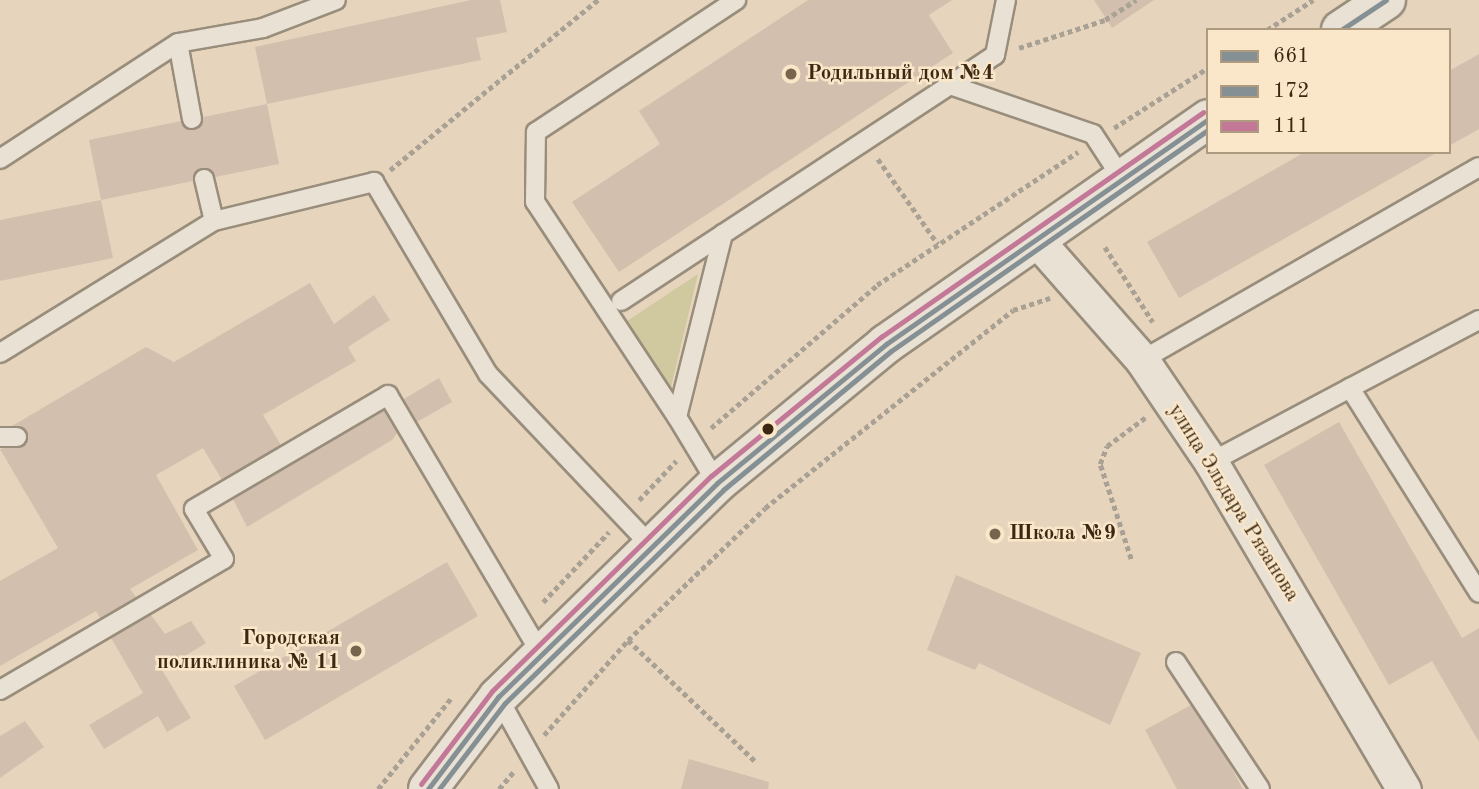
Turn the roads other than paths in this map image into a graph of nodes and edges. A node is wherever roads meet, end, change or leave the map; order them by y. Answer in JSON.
{"nodes":[{"id":1,"x":336,"y":0,"type":"edge"},
{"id":2,"x":736,"y":0,"type":"edge"},
{"id":3,"x":1006,"y":0,"type":"edge"},
{"id":4,"x":1386,"y":0,"type":"edge"},
{"id":5,"x":1344,"y":28,"type":"edge"},
{"id":6,"x":178,"y":43,"type":"junction"},
{"id":7,"x":950,"y":85,"type":"junction"},
{"id":8,"x":191,"y":119,"type":"dead end"},
{"id":9,"x":1206,"y":120,"type":"edge"},
{"id":10,"x":0,"y":159,"type":"edge"},
{"id":11,"x":1479,"y":167,"type":"edge"},
{"id":12,"x":1121,"y":177,"type":"junction"},
{"id":13,"x":204,"y":179,"type":"dead end"},
{"id":14,"x":214,"y":221,"type":"junction"},
{"id":15,"x":723,"y":234,"type":"junction"},
{"id":16,"x":1034,"y":237,"type":"junction"},
{"id":17,"x":621,"y":301,"type":"dead end"},
{"id":18,"x":1479,"y":320,"type":"edge"},
{"id":19,"x":0,"y":353,"type":"edge"},
{"id":20,"x":1142,"y":360,"type":"junction"},
{"id":21,"x":1350,"y":388,"type":"junction"},
{"id":22,"x":677,"y":417,"type":"junction"},
{"id":23,"x":1213,"y":465,"type":"junction"},
{"id":24,"x":717,"y":484,"type":"junction"},
{"id":25,"x":650,"y":545,"type":"junction"},
{"id":26,"x":1479,"y":593,"type":"edge"},
{"id":27,"x":541,"y":654,"type":"junction"},
{"id":28,"x":1176,"y":662,"type":"dead end"},
{"id":29,"x":0,"y":690,"type":"edge"},
{"id":30,"x":498,"y":697,"type":"junction"},
{"id":31,"x":428,"y":789,"type":"edge"},
{"id":32,"x":549,"y":789,"type":"edge"},
{"id":33,"x":1260,"y":789,"type":"edge"},
{"id":34,"x":1404,"y":789,"type":"edge"}],
"edges":[{"from":1,"to":6,"type":"lane"},
{"from":2,"to":22,"type":"lane"},
{"from":3,"to":7,"type":"lane"},
{"from":4,"to":5,"type":"street"},
{"from":6,"to":8,"type":"lane"},
{"from":6,"to":10,"type":"lane"},
{"from":7,"to":12,"type":"lane"},
{"from":7,"to":15,"type":"lane"},
{"from":9,"to":12,"type":"street"},
{"from":11,"to":20,"type":"lane"},
{"from":12,"to":16,"type":"street"},
{"from":13,"to":14,"type":"lane"},
{"from":14,"to":19,"type":"lane"},
{"from":14,"to":25,"type":"lane"},
{"from":15,"to":17,"type":"lane"},
{"from":15,"to":22,"type":"lane"},
{"from":16,"to":20,"type":"street","name":"улица Эльдара Рязанова"},
{"from":16,"to":24,"type":"street"},
{"from":18,"to":21,"type":"lane"},
{"from":20,"to":23,"type":"street","name":"улица Эльдара Рязанова"},
{"from":21,"to":23,"type":"lane"},
{"from":21,"to":26,"type":"lane"},
{"from":22,"to":24,"type":"lane"},
{"from":23,"to":34,"type":"street","name":"улица Эльдара Рязанова"},
{"from":24,"to":25,"type":"street"},
{"from":25,"to":27,"type":"street"},
{"from":27,"to":29,"type":"lane"},
{"from":27,"to":30,"type":"street"},
{"from":28,"to":33,"type":"lane"},
{"from":30,"to":31,"type":"street"},
{"from":30,"to":32,"type":"lane"}]}
